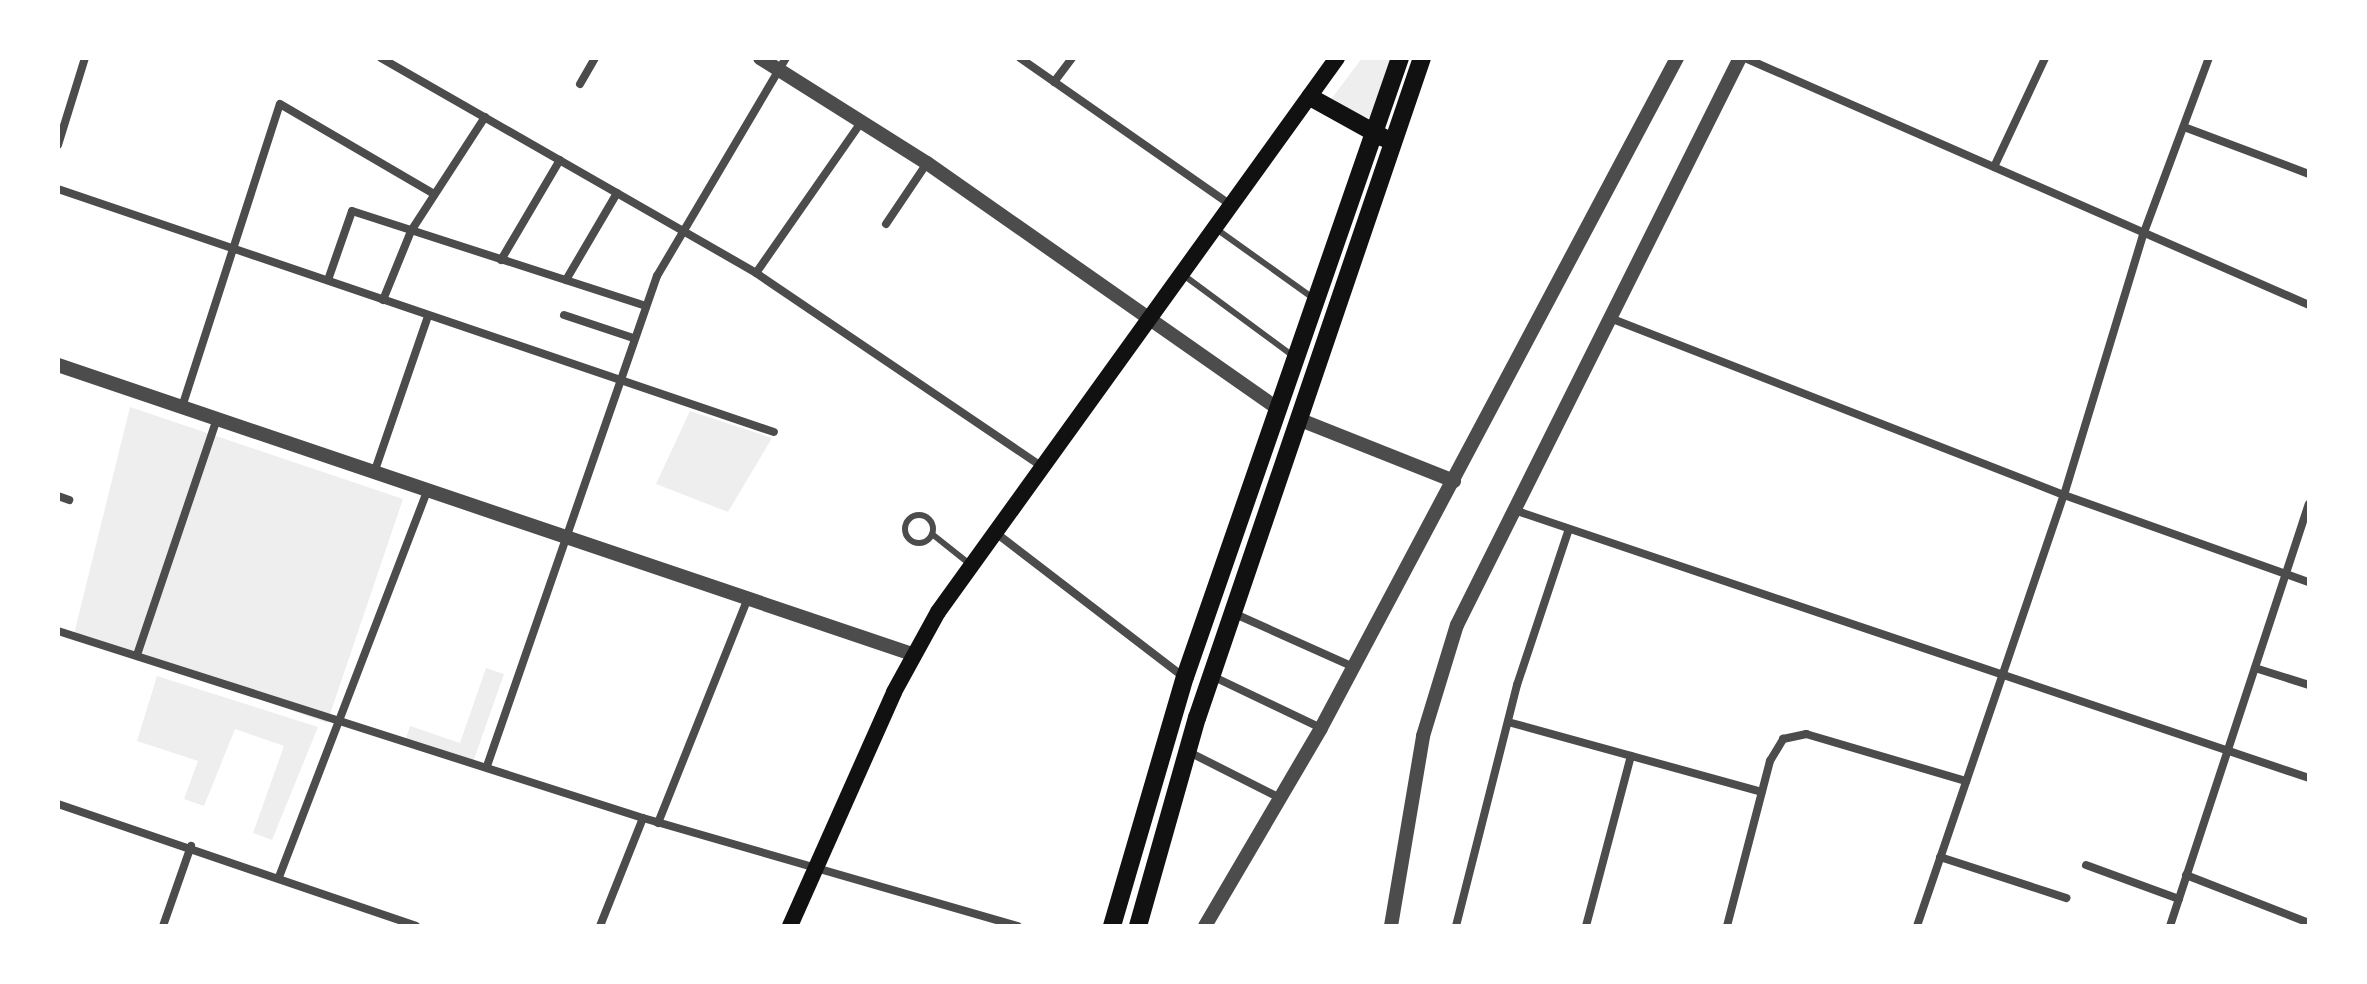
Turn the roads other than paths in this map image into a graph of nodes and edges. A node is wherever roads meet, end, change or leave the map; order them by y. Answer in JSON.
{"nodes":[{"id":1,"x":85,"y":58,"type":"edge"},
{"id":2,"x":381,"y":58,"type":"edge"},
{"id":3,"x":595,"y":58,"type":"edge"},
{"id":4,"x":760,"y":58,"type":"edge"},
{"id":5,"x":1020,"y":58,"type":"edge"},
{"id":6,"x":1072,"y":58,"type":"edge"},
{"id":7,"x":1337,"y":58,"type":"edge"},
{"id":8,"x":1400,"y":58,"type":"edge"},
{"id":9,"x":1422,"y":58,"type":"edge"},
{"id":10,"x":1677,"y":58,"type":"edge"},
{"id":11,"x":1742,"y":58,"type":"edge"},
{"id":12,"x":2045,"y":58,"type":"edge"},
{"id":13,"x":2209,"y":58,"type":"edge"},
{"id":14,"x":783,"y":63,"type":"edge"},
{"id":15,"x":1054,"y":82,"type":"junction"},
{"id":16,"x":580,"y":84,"type":"dead end"},
{"id":17,"x":1310,"y":97,"type":"junction"},
{"id":18,"x":485,"y":117,"type":"junction"},
{"id":19,"x":862,"y":120,"type":"junction"},
{"id":20,"x":2184,"y":127,"type":"junction"},
{"id":21,"x":1374,"y":134,"type":"junction"},
{"id":22,"x":1393,"y":142,"type":"junction"},
{"id":23,"x":58,"y":145,"type":"edge"},
{"id":24,"x":560,"y":160,"type":"junction"},
{"id":25,"x":927,"y":163,"type":"junction"},
{"id":26,"x":1994,"y":167,"type":"junction"},
{"id":27,"x":2309,"y":174,"type":"edge"},
{"id":28,"x":58,"y":189,"type":"edge"},
{"id":29,"x":617,"y":193,"type":"junction"},
{"id":30,"x":434,"y":194,"type":"junction"},
{"id":31,"x":1232,"y":205,"type":"junction"},
{"id":32,"x":886,"y":224,"type":"dead end"},
{"id":33,"x":1215,"y":228,"type":"junction"},
{"id":34,"x":683,"y":230,"type":"junction"},
{"id":35,"x":411,"y":231,"type":"junction"},
{"id":36,"x":2143,"y":235,"type":"junction"},
{"id":37,"x":231,"y":246,"type":"junction"},
{"id":38,"x":501,"y":260,"type":"junction"},
{"id":39,"x":756,"y":273,"type":"junction"},
{"id":40,"x":1182,"y":274,"type":"junction"},
{"id":41,"x":328,"y":280,"type":"junction"},
{"id":42,"x":566,"y":280,"type":"junction"},
{"id":43,"x":1314,"y":299,"type":"junction"},
{"id":44,"x":383,"y":300,"type":"junction"},
{"id":45,"x":2309,"y":305,"type":"edge"},
{"id":46,"x":646,"y":306,"type":"junction"},
{"id":47,"x":564,"y":315,"type":"dead end"},
{"id":48,"x":428,"y":316,"type":"junction"},
{"id":49,"x":1609,"y":317,"type":"junction"},
{"id":50,"x":1149,"y":321,"type":"junction"},
{"id":51,"x":633,"y":338,"type":"junction"},
{"id":52,"x":1294,"y":356,"type":"junction"},
{"id":53,"x":58,"y":365,"type":"edge"},
{"id":54,"x":618,"y":381,"type":"junction"},
{"id":55,"x":182,"y":407,"type":"junction"},
{"id":56,"x":1277,"y":408,"type":"junction"},
{"id":57,"x":217,"y":419,"type":"junction"},
{"id":58,"x":1298,"y":419,"type":"junction"},
{"id":59,"x":774,"y":432,"type":"dead end"},
{"id":60,"x":1043,"y":467,"type":"junction"},
{"id":61,"x":374,"y":473,"type":"junction"},
{"id":62,"x":1454,"y":481,"type":"junction"},
{"id":63,"x":427,"y":492,"type":"junction"},
{"id":64,"x":2064,"y":495,"type":"junction"},
{"id":65,"x":58,"y":496,"type":"edge"},
{"id":66,"x":69,"y":500,"type":"dead end"},
{"id":67,"x":2309,"y":504,"type":"edge"},
{"id":68,"x":1512,"y":510,"type":"junction"},
{"id":69,"x":1569,"y":529,"type":"junction"},
{"id":70,"x":996,"y":533,"type":"junction"},
{"id":71,"x":932,"y":534,"type":"junction"},
{"id":72,"x":565,"y":537,"type":"junction"},
{"id":73,"x":971,"y":565,"type":"junction"},
{"id":74,"x":2286,"y":574,"type":"junction"},
{"id":75,"x":2309,"y":582,"type":"edge"},
{"id":76,"x":748,"y":598,"type":"junction"},
{"id":77,"x":1233,"y":612,"type":"junction"},
{"id":78,"x":58,"y":631,"type":"edge"},
{"id":79,"x":912,"y":654,"type":"junction"},
{"id":80,"x":137,"y":655,"type":"junction"},
{"id":81,"x":1354,"y":667,"type":"junction"},
{"id":82,"x":2255,"y":668,"type":"junction"},
{"id":83,"x":1211,"y":676,"type":"junction"},
{"id":84,"x":1185,"y":677,"type":"junction"},
{"id":85,"x":2002,"y":677,"type":"junction"},
{"id":86,"x":2309,"y":685,"type":"edge"},
{"id":87,"x":337,"y":720,"type":"junction"},
{"id":88,"x":1508,"y":722,"type":"junction"},
{"id":89,"x":1321,"y":728,"type":"junction"},
{"id":90,"x":1186,"y":751,"type":"junction"},
{"id":91,"x":2226,"y":754,"type":"junction"},
{"id":92,"x":1631,"y":756,"type":"junction"},
{"id":93,"x":487,"y":766,"type":"junction"},
{"id":94,"x":2309,"y":778,"type":"edge"},
{"id":95,"x":1966,"y":781,"type":"junction"},
{"id":96,"x":1762,"y":792,"type":"junction"},
{"id":97,"x":1280,"y":798,"type":"junction"},
{"id":98,"x":58,"y":804,"type":"edge"},
{"id":99,"x":643,"y":818,"type":"junction"},
{"id":100,"x":658,"y":823,"type":"junction"},
{"id":101,"x":191,"y":846,"type":"junction"},
{"id":102,"x":1940,"y":857,"type":"junction"},
{"id":103,"x":2086,"y":865,"type":"dead end"},
{"id":104,"x":817,"y":870,"type":"junction"},
{"id":105,"x":2186,"y":875,"type":"junction"},
{"id":106,"x":279,"y":877,"type":"junction"},
{"id":107,"x":2066,"y":898,"type":"dead end"},
{"id":108,"x":2179,"y":899,"type":"junction"},
{"id":109,"x":2309,"y":923,"type":"edge"},
{"id":110,"x":163,"y":926,"type":"edge"},
{"id":111,"x":416,"y":926,"type":"edge"},
{"id":112,"x":600,"y":926,"type":"edge"},
{"id":113,"x":790,"y":926,"type":"edge"},
{"id":114,"x":1018,"y":926,"type":"edge"},
{"id":115,"x":1112,"y":926,"type":"edge"},
{"id":116,"x":1138,"y":926,"type":"edge"},
{"id":117,"x":1205,"y":926,"type":"edge"},
{"id":118,"x":1391,"y":926,"type":"edge"},
{"id":119,"x":1456,"y":926,"type":"edge"},
{"id":120,"x":1588,"y":926,"type":"edge"},
{"id":121,"x":1727,"y":926,"type":"edge"},
{"id":122,"x":1917,"y":926,"type":"edge"},
{"id":123,"x":2170,"y":926,"type":"edge"}],
"edges":[{"from":1,"to":23,"type":"street"},
{"from":2,"to":18,"type":"street"},
{"from":3,"to":16,"type":"street"},
{"from":4,"to":14,"type":"street"},
{"from":5,"to":15,"type":"street"},
{"from":6,"to":15,"type":"street"},
{"from":7,"to":17,"type":"main road"},
{"from":8,"to":21,"type":"main road"},
{"from":9,"to":22,"type":"main road"},
{"from":10,"to":62,"type":"street"},
{"from":11,"to":26,"type":"street"},
{"from":11,"to":49,"type":"street"},
{"from":12,"to":26,"type":"street"},
{"from":13,"to":20,"type":"street"},
{"from":14,"to":19,"type":"street"},
{"from":14,"to":34,"type":"street"},
{"from":15,"to":31,"type":"street"},
{"from":17,"to":21,"type":"main road"},
{"from":17,"to":31,"type":"main road"},
{"from":18,"to":24,"type":"street"},
{"from":18,"to":30,"type":"street"},
{"from":19,"to":25,"type":"street"},
{"from":19,"to":39,"type":"street"},
{"from":20,"to":27,"type":"street"},
{"from":20,"to":36,"type":"street"},
{"from":21,"to":22,"type":"main road"},
{"from":21,"to":43,"type":"main road"},
{"from":22,"to":58,"type":"main road"},
{"from":24,"to":29,"type":"street"},
{"from":24,"to":38,"type":"street"},
{"from":25,"to":32,"type":"street"},
{"from":25,"to":50,"type":"street"},
{"from":26,"to":36,"type":"street"},
{"from":28,"to":37,"type":"street"},
{"from":29,"to":34,"type":"street"},
{"from":29,"to":42,"type":"street"},
{"from":30,"to":35,"type":"street"},
{"from":30,"to":37,"type":"street"},
{"from":31,"to":33,"type":"main road"},
{"from":33,"to":40,"type":"main road"},
{"from":33,"to":43,"type":"lane"},
{"from":34,"to":39,"type":"street"},
{"from":34,"to":46,"type":"street"},
{"from":35,"to":38,"type":"street"},
{"from":35,"to":41,"type":"street"},
{"from":35,"to":44,"type":"street"},
{"from":36,"to":45,"type":"street"},
{"from":36,"to":64,"type":"street"},
{"from":37,"to":41,"type":"street"},
{"from":37,"to":55,"type":"street"},
{"from":38,"to":42,"type":"street"},
{"from":39,"to":60,"type":"street"},
{"from":40,"to":50,"type":"main road"},
{"from":40,"to":52,"type":"lane"},
{"from":41,"to":44,"type":"street"},
{"from":42,"to":46,"type":"street"},
{"from":43,"to":52,"type":"main road"},
{"from":44,"to":48,"type":"street"},
{"from":46,"to":51,"type":"street"},
{"from":47,"to":51,"type":"street"},
{"from":48,"to":54,"type":"street"},
{"from":48,"to":61,"type":"street"},
{"from":49,"to":64,"type":"street"},
{"from":49,"to":68,"type":"street"},
{"from":50,"to":56,"type":"street"},
{"from":50,"to":60,"type":"main road"},
{"from":51,"to":54,"type":"street"},
{"from":52,"to":56,"type":"main road"},
{"from":53,"to":55,"type":"street"},
{"from":54,"to":59,"type":"street"},
{"from":54,"to":72,"type":"street"},
{"from":55,"to":57,"type":"street"},
{"from":56,"to":84,"type":"main road"},
{"from":57,"to":61,"type":"street"},
{"from":57,"to":80,"type":"street"},
{"from":58,"to":62,"type":"street"},
{"from":58,"to":77,"type":"main road"},
{"from":60,"to":70,"type":"main road"},
{"from":61,"to":63,"type":"street"},
{"from":62,"to":81,"type":"street"},
{"from":63,"to":72,"type":"street"},
{"from":63,"to":87,"type":"street"},
{"from":64,"to":74,"type":"street"},
{"from":64,"to":85,"type":"street"},
{"from":65,"to":66,"type":"street"},
{"from":67,"to":74,"type":"street"},
{"from":68,"to":69,"type":"street"},
{"from":68,"to":118,"type":"street"},
{"from":69,"to":85,"type":"street"},
{"from":69,"to":88,"type":"street"},
{"from":70,"to":73,"type":"main road"},
{"from":70,"to":84,"type":"street"},
{"from":71,"to":71,"type":"lane"},
{"from":71,"to":73,"type":"lane"},
{"from":72,"to":76,"type":"street"},
{"from":72,"to":93,"type":"street"},
{"from":73,"to":79,"type":"main road"},
{"from":74,"to":75,"type":"street"},
{"from":74,"to":82,"type":"street"},
{"from":76,"to":79,"type":"street"},
{"from":76,"to":100,"type":"street"},
{"from":77,"to":81,"type":"street"},
{"from":77,"to":83,"type":"main road"},
{"from":78,"to":80,"type":"street"},
{"from":79,"to":104,"type":"main road"},
{"from":80,"to":87,"type":"street"},
{"from":81,"to":89,"type":"street"},
{"from":82,"to":86,"type":"street"},
{"from":82,"to":91,"type":"street"},
{"from":83,"to":89,"type":"street"},
{"from":83,"to":90,"type":"main road"},
{"from":84,"to":115,"type":"main road"},
{"from":85,"to":91,"type":"street"},
{"from":85,"to":95,"type":"street"},
{"from":87,"to":93,"type":"street"},
{"from":87,"to":106,"type":"street"},
{"from":88,"to":92,"type":"street"},
{"from":88,"to":119,"type":"street"},
{"from":89,"to":97,"type":"street"},
{"from":90,"to":97,"type":"street"},
{"from":90,"to":116,"type":"main road"},
{"from":91,"to":94,"type":"street"},
{"from":91,"to":105,"type":"street"},
{"from":92,"to":96,"type":"street"},
{"from":92,"to":120,"type":"street"},
{"from":93,"to":99,"type":"street"},
{"from":95,"to":96,"type":"street"},
{"from":95,"to":102,"type":"street"},
{"from":96,"to":121,"type":"street"},
{"from":97,"to":117,"type":"street"},
{"from":98,"to":101,"type":"street"},
{"from":99,"to":100,"type":"street"},
{"from":99,"to":112,"type":"street"},
{"from":100,"to":104,"type":"street"},
{"from":101,"to":106,"type":"street"},
{"from":101,"to":110,"type":"street"},
{"from":102,"to":107,"type":"street"},
{"from":102,"to":122,"type":"street"},
{"from":103,"to":108,"type":"street"},
{"from":104,"to":113,"type":"main road"},
{"from":104,"to":114,"type":"street"},
{"from":105,"to":108,"type":"street"},
{"from":105,"to":109,"type":"street"},
{"from":106,"to":111,"type":"street"},
{"from":108,"to":123,"type":"street"}]}
